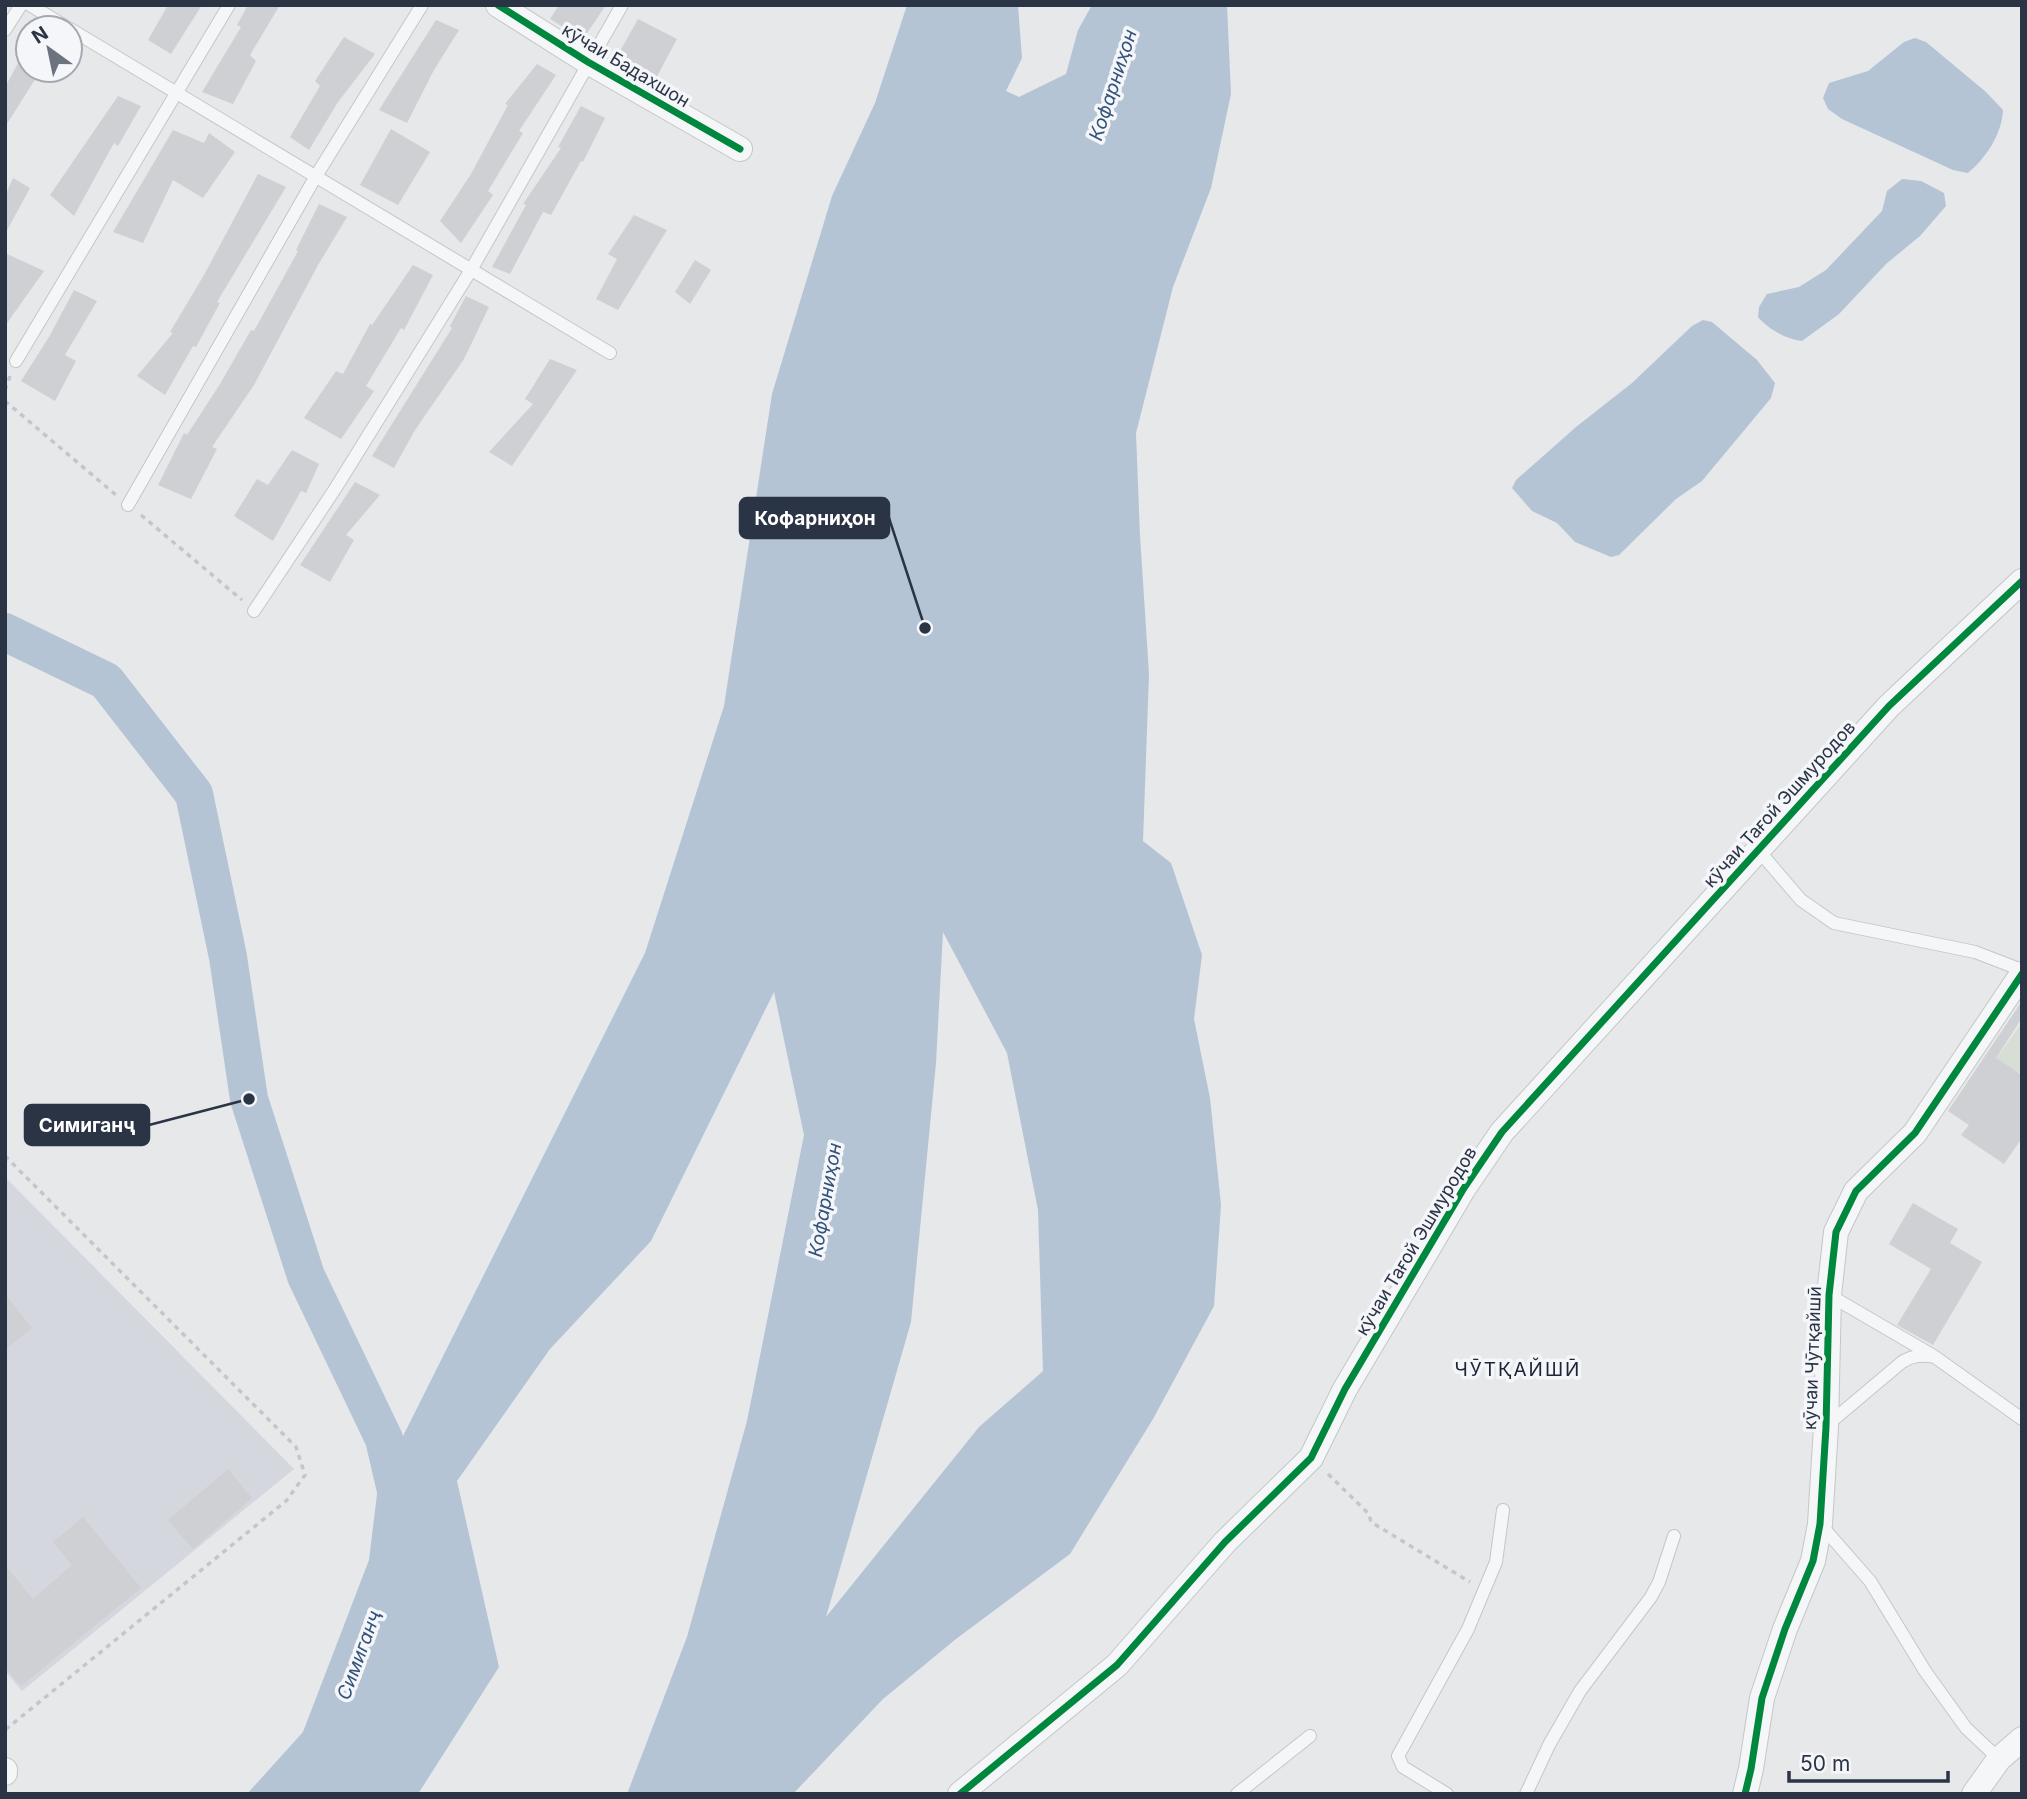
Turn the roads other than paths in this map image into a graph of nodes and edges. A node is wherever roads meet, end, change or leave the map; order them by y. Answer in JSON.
{"nodes":[{"id":1,"x":21,"y":5,"type":"edge"},
{"id":2,"x":229,"y":5,"type":"edge"},
{"id":3,"x":422,"y":5,"type":"edge"},
{"id":4,"x":498,"y":5,"type":"edge"},
{"id":5,"x":622,"y":5,"type":"edge"},
{"id":6,"x":5,"y":30,"type":"edge"},
{"id":7,"x":84,"y":38,"type":"edge"},
{"id":8,"x":588,"y":62,"type":"junction"},
{"id":9,"x":176,"y":92,"type":"junction"},
{"id":10,"x":740,"y":149,"type":"dead end"},
{"id":11,"x":316,"y":176,"type":"junction"},
{"id":12,"x":471,"y":270,"type":"junction"},
{"id":13,"x":610,"y":353,"type":"dead end"},
{"id":14,"x":16,"y":362,"type":"dead end"},
{"id":15,"x":128,"y":505,"type":"dead end"},
{"id":16,"x":2022,"y":581,"type":"edge"},
{"id":17,"x":254,"y":611,"type":"dead end"},
{"id":18,"x":1759,"y":851,"type":"junction"},
{"id":19,"x":2022,"y":972,"type":"edge"},
{"id":20,"x":1829,"y":1295,"type":"junction"},
{"id":21,"x":1935,"y":1357,"type":"junction"},
{"id":22,"x":2022,"y":1419,"type":"edge"},
{"id":23,"x":1826,"y":1427,"type":"junction"},
{"id":24,"x":1503,"y":1510,"type":"dead end"},
{"id":25,"x":1820,"y":1524,"type":"junction"},
{"id":26,"x":1674,"y":1536,"type":"dead end"},
{"id":27,"x":1310,"y":1736,"type":"dead end"},
{"id":28,"x":2014,"y":1749,"type":"edge"},
{"id":29,"x":960,"y":1794,"type":"edge"},
{"id":30,"x":1237,"y":1794,"type":"edge"},
{"id":31,"x":1447,"y":1794,"type":"edge"},
{"id":32,"x":1526,"y":1794,"type":"edge"},
{"id":33,"x":1745,"y":1794,"type":"edge"},
{"id":34,"x":1974,"y":1794,"type":"edge"}],
"edges":[{"from":1,"to":6,"type":"lane"},
{"from":2,"to":9,"type":"lane"},
{"from":3,"to":11,"type":"lane"},
{"from":4,"to":8,"type":"street","name":"кӯчаи Бадахшон"},
{"from":5,"to":8,"type":"lane"},
{"from":7,"to":9,"type":"lane"},
{"from":8,"to":10,"type":"street","name":"кӯчаи Бадахшон"},
{"from":8,"to":12,"type":"lane"},
{"from":9,"to":11,"type":"lane"},
{"from":9,"to":14,"type":"lane"},
{"from":11,"to":12,"type":"lane"},
{"from":11,"to":15,"type":"lane"},
{"from":12,"to":13,"type":"lane"},
{"from":12,"to":17,"type":"lane"},
{"from":16,"to":18,"type":"street","name":"кӯчаи Тағой Эшмуродов"},
{"from":18,"to":19,"type":"lane"},
{"from":18,"to":29,"type":"street","name":"кӯчаи Тағой Эшмуродов"},
{"from":19,"to":20,"type":"street","name":"кӯчаи Чӯтқайшӣ"},
{"from":20,"to":21,"type":"lane"},
{"from":20,"to":23,"type":"street","name":"кӯчаи Чӯтқайшӣ"},
{"from":21,"to":22,"type":"lane"},
{"from":21,"to":23,"type":"lane"},
{"from":23,"to":25,"type":"street","name":"кӯчаи Чӯтқайшӣ"},
{"from":24,"to":31,"type":"lane"},
{"from":25,"to":28,"type":"lane"},
{"from":25,"to":33,"type":"street","name":"кӯчаи Чӯтқайшӣ"},
{"from":26,"to":32,"type":"lane"},
{"from":27,"to":30,"type":"lane"},
{"from":28,"to":34,"type":"street"}]}
